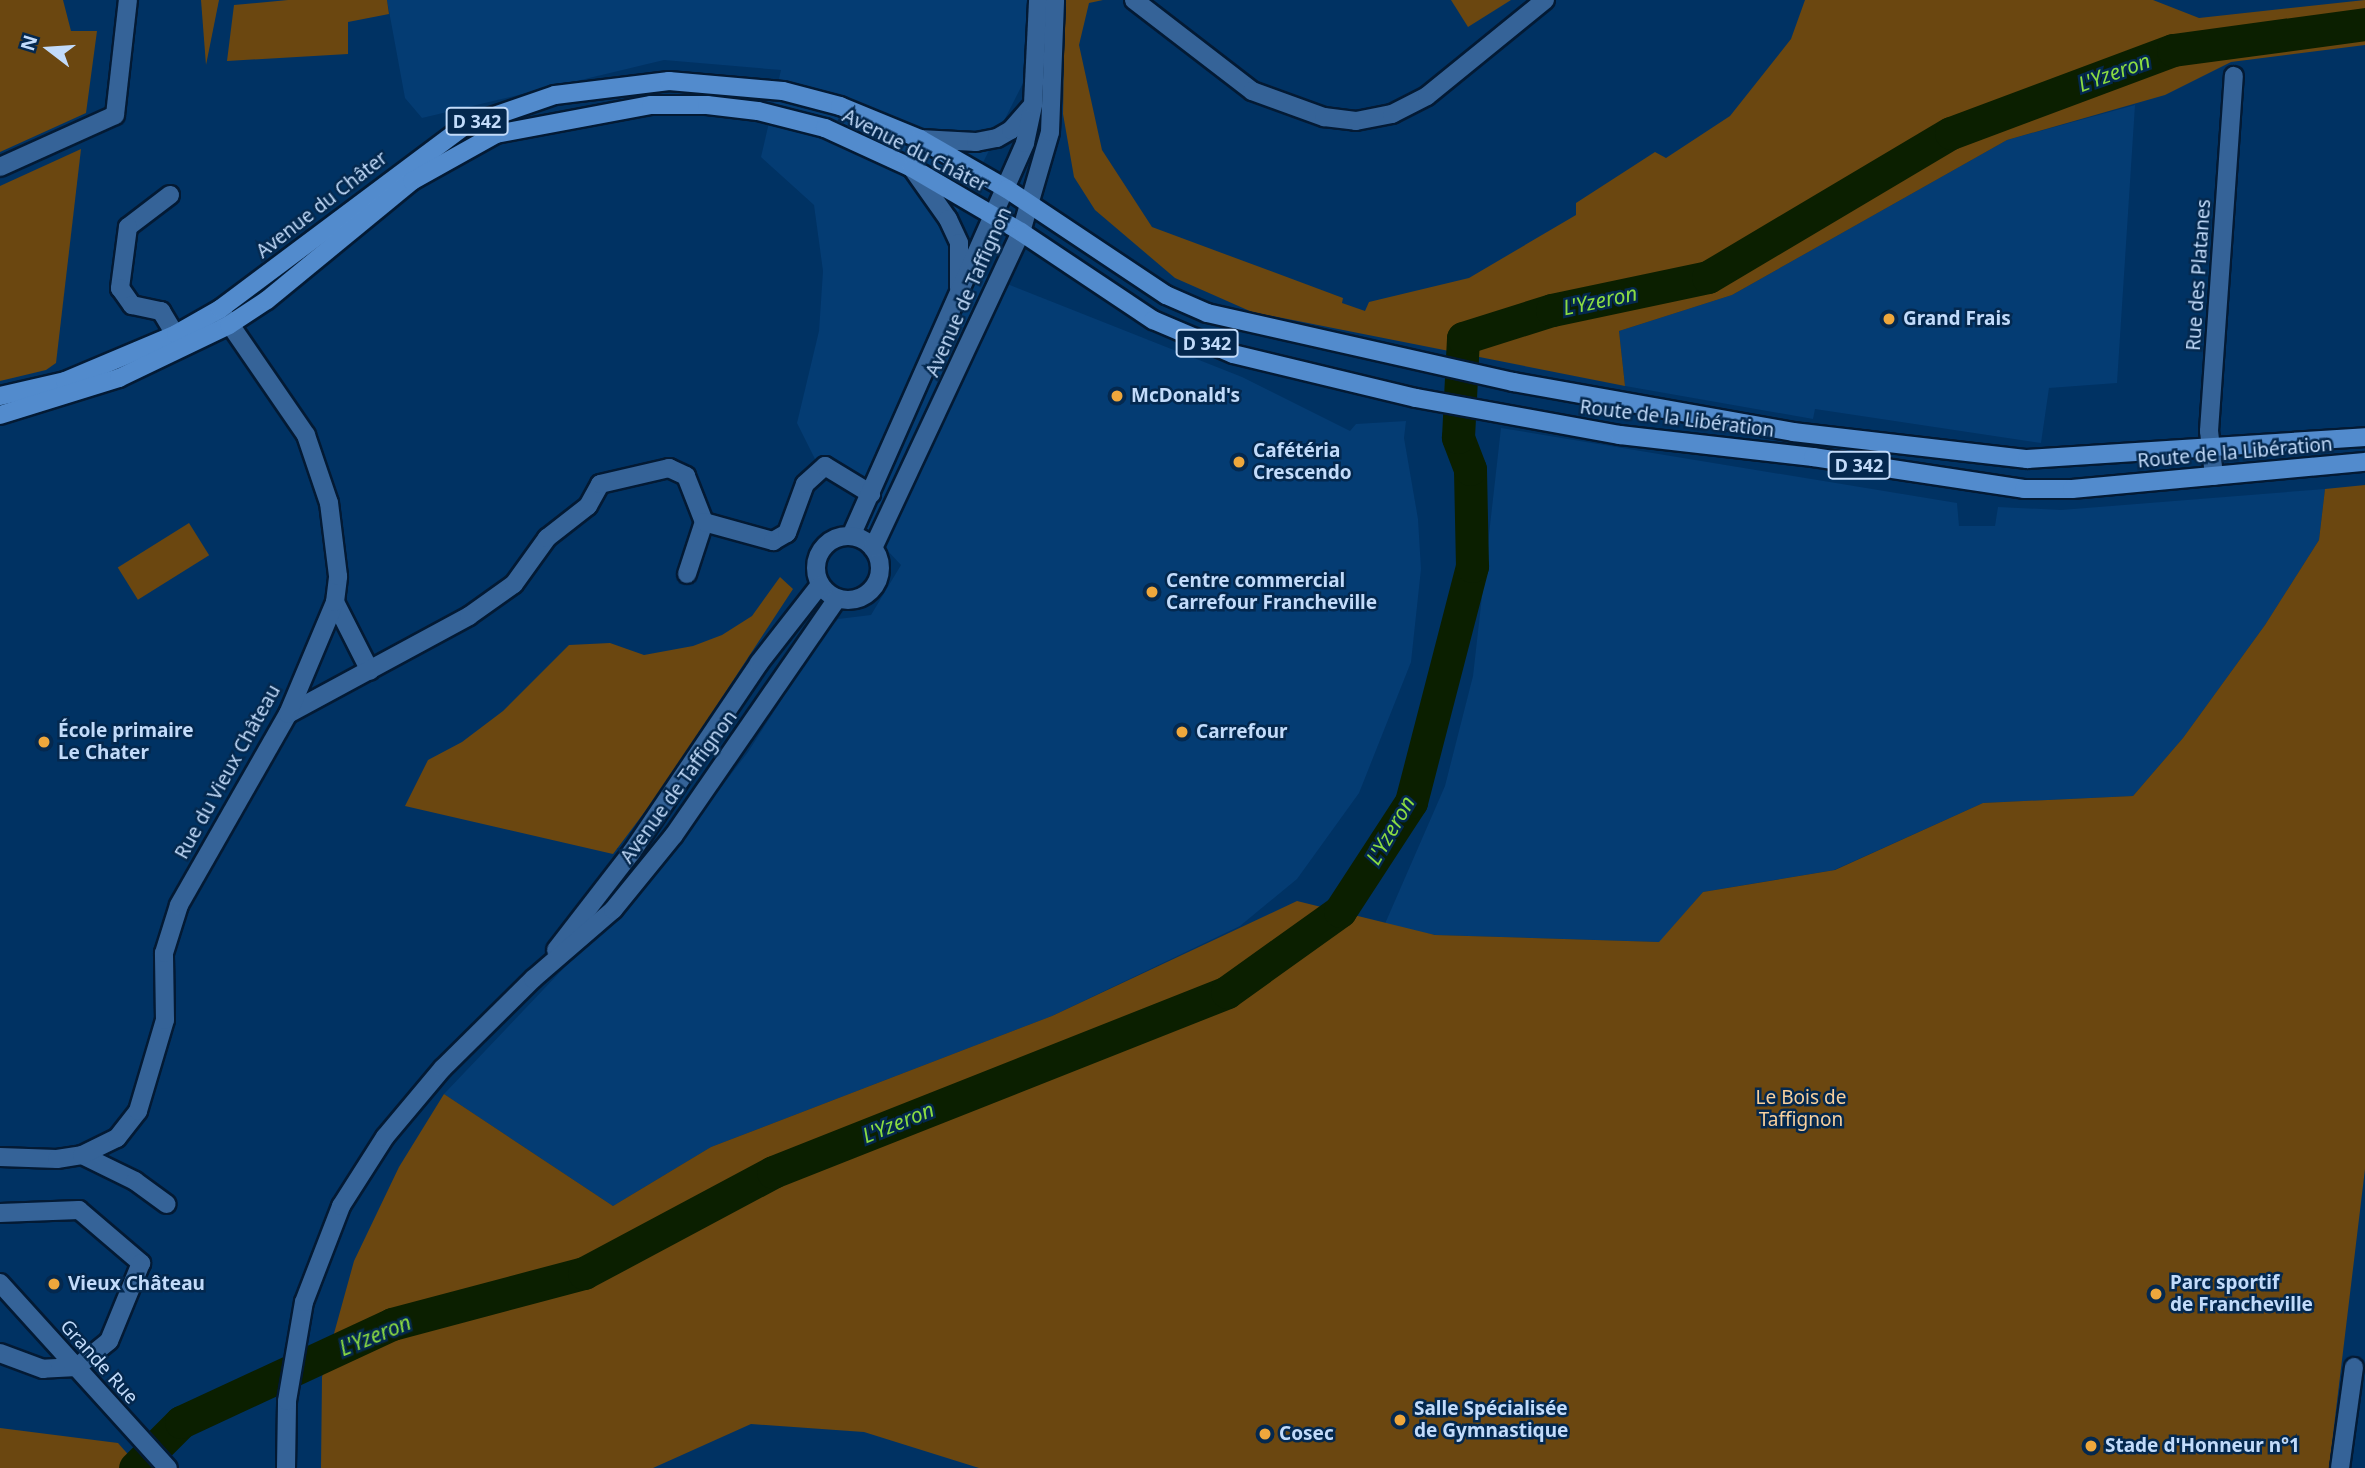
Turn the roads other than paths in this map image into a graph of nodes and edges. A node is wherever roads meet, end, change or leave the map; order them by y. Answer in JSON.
{"nodes":[{"id":1,"x":128,"y":0,"type":"edge"},
{"id":2,"x":1038,"y":0,"type":"edge"},
{"id":3,"x":1055,"y":0,"type":"edge"},
{"id":4,"x":1134,"y":0,"type":"edge"},
{"id":5,"x":1545,"y":0,"type":"edge"},
{"id":6,"x":2234,"y":76,"type":"dead end"},
{"id":7,"x":1033,"y":104,"type":"junction"},
{"id":8,"x":487,"y":117,"type":"junction"},
{"id":9,"x":496,"y":134,"type":"junction"},
{"id":10,"x":920,"y":139,"type":"junction"},
{"id":11,"x":0,"y":167,"type":"edge"},
{"id":12,"x":912,"y":168,"type":"junction"},
{"id":13,"x":1007,"y":189,"type":"junction"},
{"id":14,"x":170,"y":195,"type":"dead end"},
{"id":15,"x":1030,"y":204,"type":"junction"},
{"id":16,"x":995,"y":216,"type":"junction"},
{"id":17,"x":1021,"y":232,"type":"junction"},
{"id":18,"x":959,"y":295,"type":"junction"},
{"id":19,"x":220,"y":309,"type":"junction"},
{"id":20,"x":229,"y":325,"type":"junction"},
{"id":21,"x":179,"y":342,"type":"junction"},
{"id":22,"x":0,"y":396,"type":"edge"},
{"id":23,"x":0,"y":415,"type":"edge"},
{"id":24,"x":2365,"y":437,"type":"edge"},
{"id":25,"x":2211,"y":447,"type":"junction"},
{"id":26,"x":2365,"y":461,"type":"edge"},
{"id":27,"x":2214,"y":476,"type":"junction"},
{"id":28,"x":871,"y":494,"type":"junction"},
{"id":29,"x":704,"y":522,"type":"junction"},
{"id":30,"x":851,"y":536,"type":"junction"},
{"id":31,"x":873,"y":548,"type":"junction"},
{"id":32,"x":687,"y":574,"type":"dead end"},
{"id":33,"x":820,"y":585,"type":"junction"},
{"id":34,"x":837,"y":599,"type":"junction"},
{"id":35,"x":335,"y":602,"type":"junction"},
{"id":36,"x":370,"y":671,"type":"junction"},
{"id":37,"x":288,"y":714,"type":"junction"},
{"id":38,"x":533,"y":979,"type":"junction"},
{"id":39,"x":82,"y":1155,"type":"junction"},
{"id":40,"x":0,"y":1157,"type":"edge"},
{"id":41,"x":167,"y":1204,"type":"dead end"},
{"id":42,"x":0,"y":1213,"type":"edge"},
{"id":43,"x":0,"y":1283,"type":"edge"},
{"id":44,"x":0,"y":1353,"type":"edge"},
{"id":45,"x":2354,"y":1367,"type":"dead end"},
{"id":46,"x":82,"y":1373,"type":"junction"},
{"id":47,"x":168,"y":1468,"type":"edge"},
{"id":48,"x":286,"y":1468,"type":"edge"},
{"id":49,"x":2340,"y":1468,"type":"edge"}],
"edges":[{"from":1,"to":11,"type":"street"},
{"from":2,"to":7,"type":"street","name":"Avenue de Taffignon"},
{"from":3,"to":15,"type":"street","name":"Avenue de Taffignon"},
{"from":4,"to":5,"type":"street"},
{"from":6,"to":25,"type":"street","name":"Rue des Platanes"},
{"from":7,"to":10,"type":"street"},
{"from":7,"to":13,"type":"street","name":"Avenue de Taffignon"},
{"from":8,"to":9,"type":"main road","number":"D 342"},
{"from":8,"to":10,"type":"main road","name":"Avenue du Châter","number":"D 342"},
{"from":8,"to":19,"type":"main road","name":"Avenue du Châter","number":"D 342"},
{"from":9,"to":12,"type":"main road","name":"Avenue du Châter","number":"D 342"},
{"from":9,"to":20,"type":"main road","name":"Avenue du Châter","number":"D 342"},
{"from":10,"to":13,"type":"main road","name":"Avenue du Châter","number":"D 342"},
{"from":12,"to":16,"type":"main road","name":"Avenue du Châter","number":"D 342"},
{"from":12,"to":18,"type":"street"},
{"from":13,"to":15,"type":"main road","name":"Avenue du Châter","number":"D 342"},
{"from":13,"to":16,"type":"street","name":"Avenue de Taffignon"},
{"from":14,"to":21,"type":"street"},
{"from":15,"to":17,"type":"street","name":"Avenue de Taffignon"},
{"from":15,"to":25,"type":"main road","name":"Route de la Libération","number":"D 342"},
{"from":16,"to":17,"type":"main road","name":"Avenue du Châter","number":"D 342"},
{"from":16,"to":18,"type":"street","name":"Avenue de Taffignon"},
{"from":17,"to":27,"type":"main road","name":"Route de la Libération","number":"D 342"},
{"from":17,"to":31,"type":"street","name":"Avenue de Taffignon"},
{"from":18,"to":28,"type":"street","name":"Avenue de Taffignon"},
{"from":19,"to":20,"type":"street"},
{"from":19,"to":21,"type":"main road","name":"Avenue du Châter","number":"D 342"},
{"from":20,"to":21,"type":"main road","name":"Avenue du Châter","number":"D 342"},
{"from":20,"to":35,"type":"street","name":"Rue du Vieux Château"},
{"from":21,"to":22,"type":"main road","name":"Avenue du Châter","number":"D 342"},
{"from":21,"to":23,"type":"main road","name":"Avenue du Châter","number":"D 342"},
{"from":24,"to":25,"type":"main road","name":"Route de la Libération","number":"D 342"},
{"from":25,"to":27,"type":"street","name":"Rue des Platanes"},
{"from":26,"to":27,"type":"main road","name":"Route de la Libération","number":"D 342"},
{"from":28,"to":29,"type":"street"},
{"from":28,"to":30,"type":"street","name":"Avenue de Taffignon"},
{"from":29,"to":32,"type":"street"},
{"from":29,"to":36,"type":"street"},
{"from":30,"to":31,"type":"street"},
{"from":30,"to":33,"type":"street"},
{"from":31,"to":34,"type":"street"},
{"from":33,"to":34,"type":"street"},
{"from":33,"to":38,"type":"street","name":"Avenue de Taffignon"},
{"from":34,"to":38,"type":"street","name":"Avenue de Taffignon"},
{"from":35,"to":36,"type":"street"},
{"from":35,"to":37,"type":"street","name":"Rue du Vieux Château"},
{"from":36,"to":37,"type":"street"},
{"from":37,"to":39,"type":"street","name":"Rue du Vieux Château"},
{"from":38,"to":48,"type":"street","name":"Avenue de Taffignon"},
{"from":39,"to":40,"type":"street","name":"Rue du Vieux Château"},
{"from":39,"to":41,"type":"street"},
{"from":42,"to":46,"type":"street"},
{"from":43,"to":46,"type":"street","name":"Grande Rue"},
{"from":44,"to":46,"type":"street"},
{"from":45,"to":49,"type":"street"},
{"from":46,"to":47,"type":"street","name":"Grande Rue"}]}
